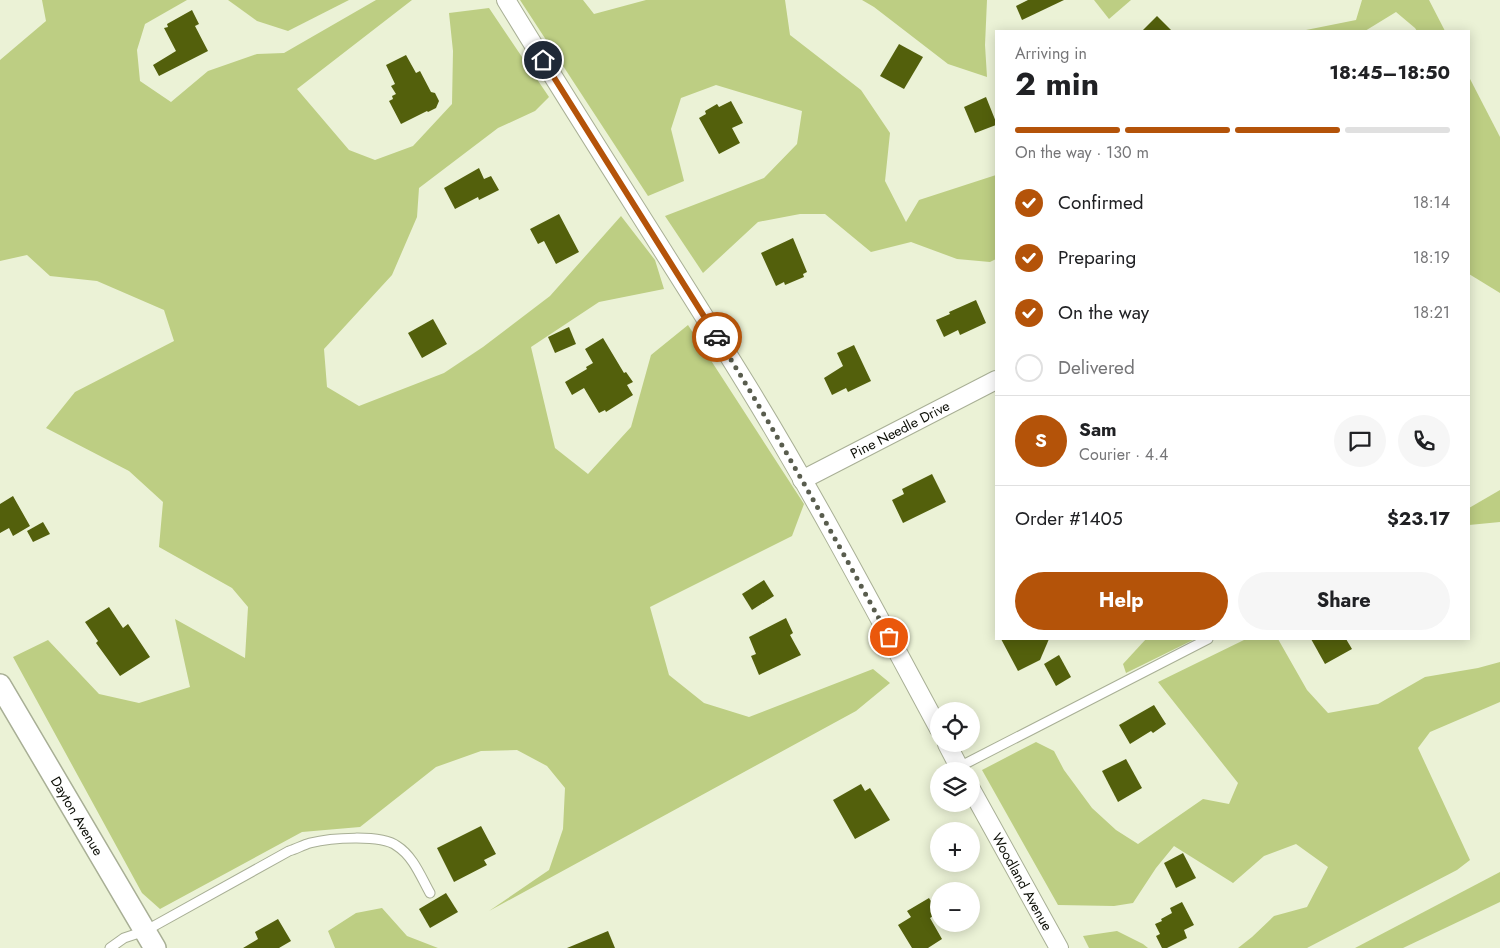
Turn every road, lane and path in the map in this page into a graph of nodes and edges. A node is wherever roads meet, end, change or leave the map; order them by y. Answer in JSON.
{"nodes":[{"id":1,"x":506,"y":0,"type":"edge"},
{"id":2,"x":995,"y":381,"type":"edge"},
{"id":3,"x":802,"y":480,"type":"junction"},
{"id":4,"x":1206,"y":640,"type":"edge"},
{"id":5,"x":0,"y":685,"type":"edge"},
{"id":6,"x":930,"y":713,"type":"edge"},
{"id":7,"x":973,"y":762,"type":"edge"},
{"id":8,"x":980,"y":805,"type":"edge"},
{"id":9,"x":430,"y":893,"type":"dead end"},
{"id":10,"x":150,"y":939,"type":"edge"},
{"id":11,"x":110,"y":948,"type":"edge"},
{"id":12,"x":1059,"y":948,"type":"edge"}],
"edges":[{"from":1,"to":3,"type":"street"},
{"from":2,"to":3,"type":"street","name":"Pine Needle Drive"},
{"from":3,"to":6,"type":"street"},
{"from":4,"to":7,"type":"lane"},
{"from":5,"to":10,"type":"street","name":"Dayton Avenue"},
{"from":8,"to":12,"type":"street","name":"Woodland Avenue"},
{"from":9,"to":10,"type":"lane"},
{"from":10,"to":11,"type":"lane"}]}
